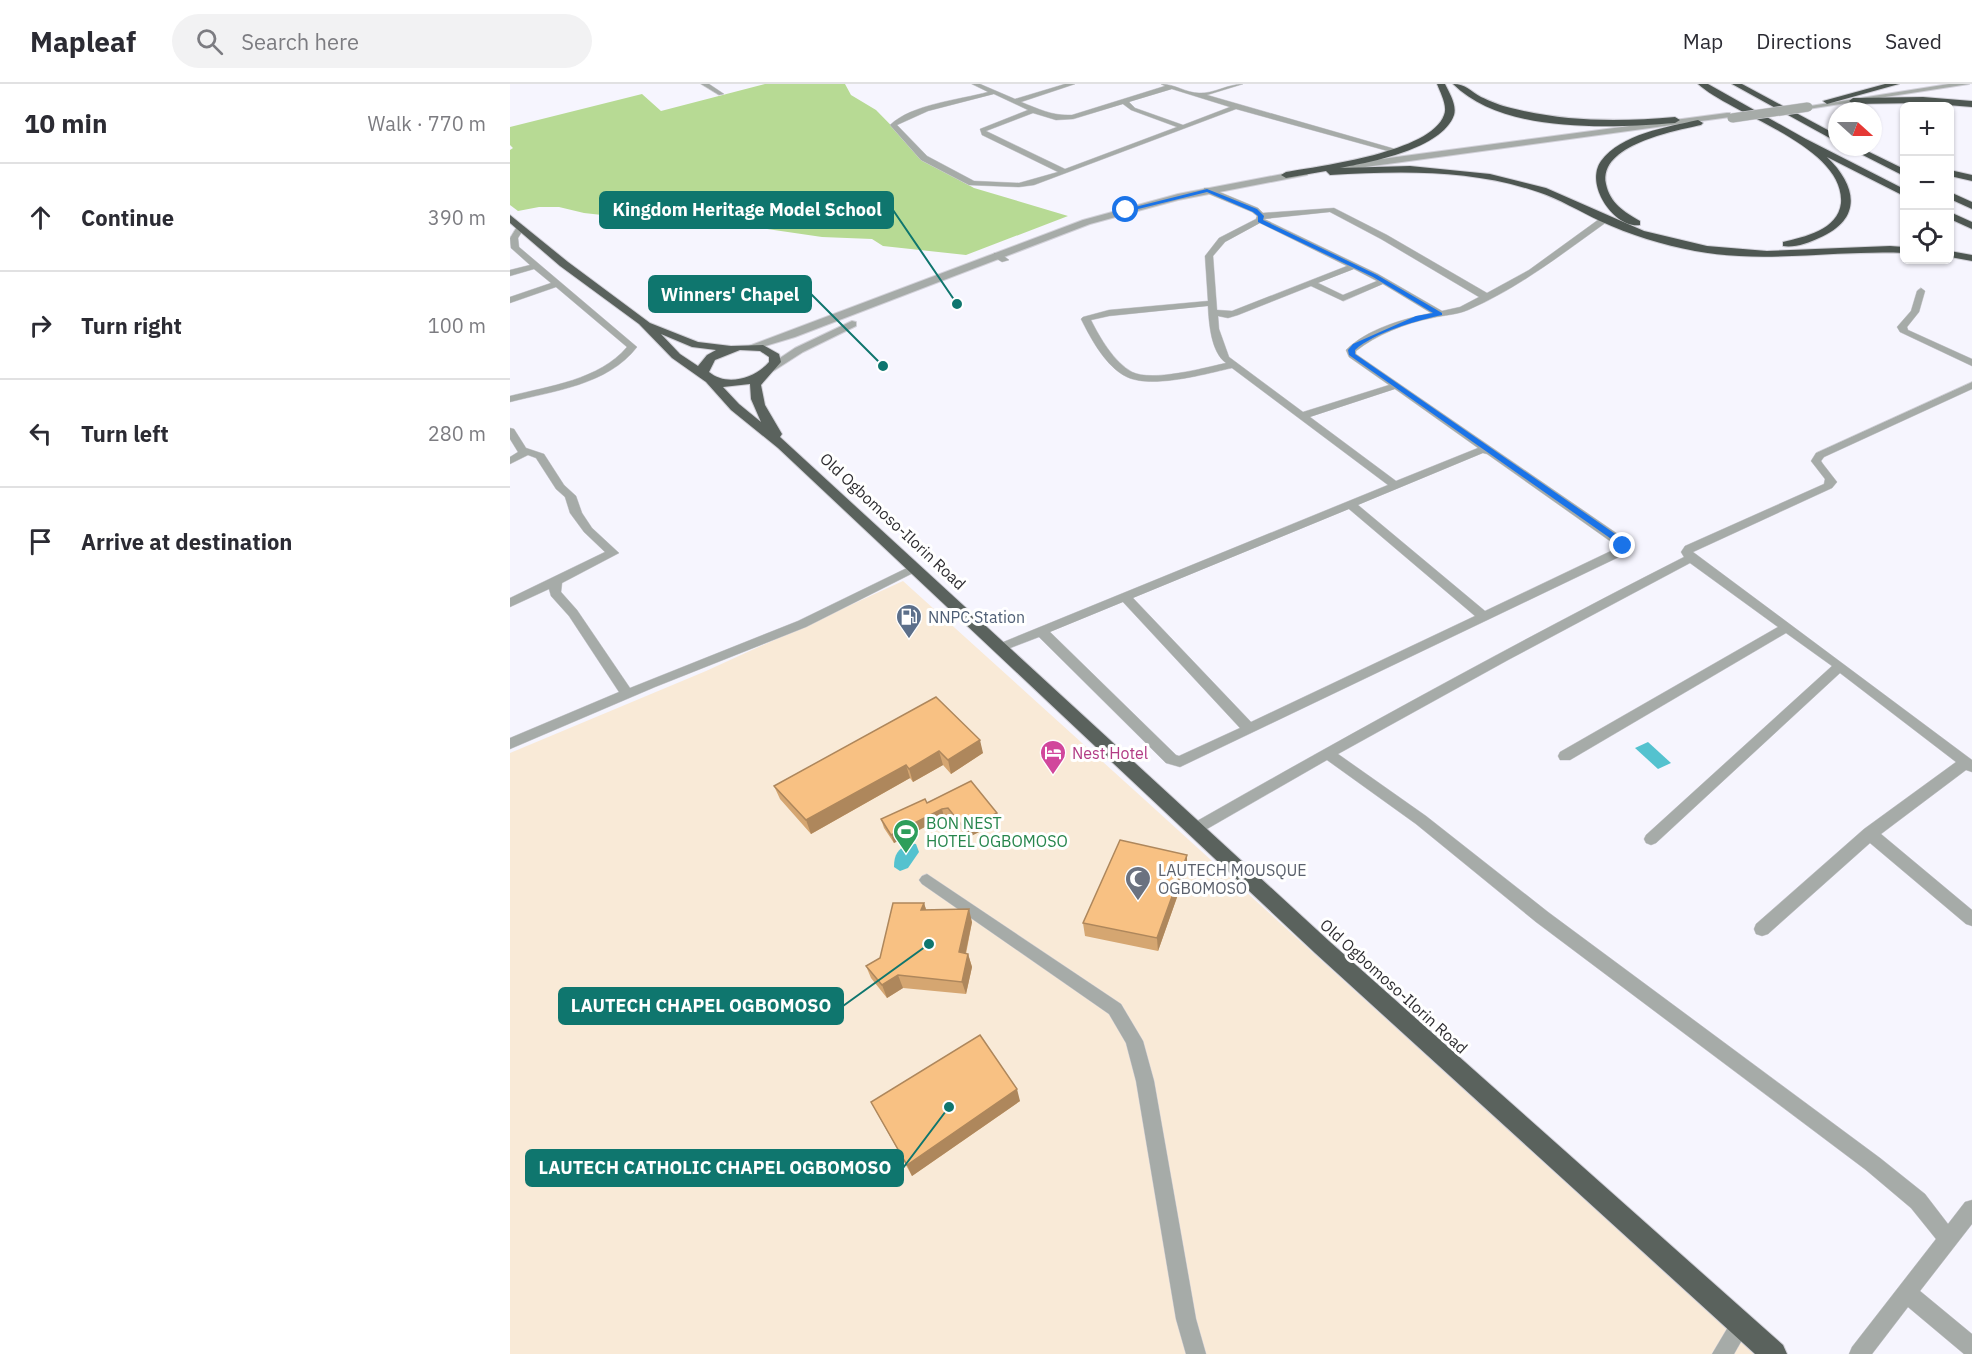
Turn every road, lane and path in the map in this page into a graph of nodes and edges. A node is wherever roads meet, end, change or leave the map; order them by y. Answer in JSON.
{"nodes":[{"id":1,"x":704,"y":84,"type":"edge"},
{"id":2,"x":975,"y":84,"type":"edge"},
{"id":3,"x":1072,"y":84,"type":"edge"},
{"id":4,"x":1240,"y":84,"type":"edge"},
{"id":5,"x":1441,"y":84,"type":"edge"},
{"id":6,"x":1456,"y":84,"type":"edge"},
{"id":7,"x":1702,"y":84,"type":"edge"},
{"id":8,"x":1736,"y":84,"type":"edge"},
{"id":9,"x":1895,"y":84,"type":"edge"},
{"id":10,"x":1940,"y":84,"type":"edge"},
{"id":11,"x":1965,"y":84,"type":"edge"},
{"id":12,"x":1167,"y":85,"type":"edge"},
{"id":13,"x":1214,"y":91,"type":"junction"},
{"id":14,"x":995,"y":93,"type":"junction"},
{"id":15,"x":721,"y":94,"type":"dead end"},
{"id":16,"x":1201,"y":95,"type":"junction"},
{"id":17,"x":1016,"y":101,"type":"junction"},
{"id":18,"x":1214,"y":101,"type":"junction"},
{"id":19,"x":1827,"y":101,"type":"junction"},
{"id":20,"x":1125,"y":102,"type":"junction"},
{"id":21,"x":1853,"y":102,"type":"joint"},
{"id":22,"x":1828,"y":104,"type":"edge"},
{"id":23,"x":1972,"y":104,"type":"edge"},
{"id":24,"x":1805,"y":106,"type":"junction"},
{"id":25,"x":1236,"y":107,"type":"junction"},
{"id":26,"x":1032,"y":111,"type":"junction"},
{"id":27,"x":1695,"y":121,"type":"junction"},
{"id":28,"x":1183,"y":127,"type":"junction"},
{"id":29,"x":1828,"y":134,"type":"edge"},
{"id":30,"x":1803,"y":141,"type":"junction"},
{"id":31,"x":1398,"y":152,"type":"junction"},
{"id":32,"x":1882,"y":154,"type":"edge"},
{"id":33,"x":1870,"y":156,"type":"edge"},
{"id":34,"x":1900,"y":160,"type":"edge"},
{"id":35,"x":1900,"y":171,"type":"edge"},
{"id":36,"x":1065,"y":172,"type":"junction"},
{"id":37,"x":1330,"y":172,"type":"junction"},
{"id":38,"x":1954,"y":174,"type":"edge"},
{"id":39,"x":1286,"y":176,"type":"junction"},
{"id":40,"x":1972,"y":178,"type":"edge"},
{"id":41,"x":1900,"y":190,"type":"edge"},
{"id":42,"x":1211,"y":192,"type":"junction"},
{"id":43,"x":1954,"y":197,"type":"edge"},
{"id":44,"x":1972,"y":206,"type":"edge"},
{"id":45,"x":1954,"y":217,"type":"edge"},
{"id":46,"x":510,"y":218,"type":"edge"},
{"id":47,"x":1260,"y":218,"type":"junction"},
{"id":48,"x":1605,"y":219,"type":"junction"},
{"id":49,"x":1972,"y":226,"type":"edge"},
{"id":50,"x":521,"y":227,"type":"junction"},
{"id":51,"x":1900,"y":250,"type":"edge"},
{"id":52,"x":1954,"y":255,"type":"edge"},
{"id":53,"x":1001,"y":257,"type":"junction"},
{"id":54,"x":1972,"y":258,"type":"edge"},
{"id":55,"x":534,"y":266,"type":"junction"},
{"id":56,"x":1354,"y":266,"type":"junction"},
{"id":57,"x":510,"y":273,"type":"edge"},
{"id":58,"x":1384,"y":281,"type":"junction"},
{"id":59,"x":1311,"y":283,"type":"junction"},
{"id":60,"x":557,"y":284,"type":"junction"},
{"id":61,"x":1922,"y":291,"type":"dead end"},
{"id":62,"x":1484,"y":298,"type":"junction"},
{"id":63,"x":510,"y":300,"type":"edge"},
{"id":64,"x":1213,"y":308,"type":"junction"},
{"id":65,"x":1440,"y":314,"type":"junction"},
{"id":66,"x":643,"y":322,"type":"junction"},
{"id":67,"x":746,"y":347,"type":"junction"},
{"id":68,"x":1972,"y":363,"type":"edge"},
{"id":69,"x":1231,"y":364,"type":"junction"},
{"id":70,"x":769,"y":370,"type":"junction"},
{"id":71,"x":709,"y":379,"type":"junction"},
{"id":72,"x":1972,"y":385,"type":"edge"},
{"id":73,"x":1396,"y":386,"type":"junction"},
{"id":74,"x":510,"y":399,"type":"edge"},
{"id":75,"x":1301,"y":416,"type":"junction"},
{"id":76,"x":510,"y":431,"type":"edge"},
{"id":77,"x":783,"y":445,"type":"junction"},
{"id":78,"x":1489,"y":451,"type":"junction"},
{"id":79,"x":526,"y":452,"type":"junction"},
{"id":80,"x":510,"y":461,"type":"edge"},
{"id":81,"x":1396,"y":486,"type":"junction"},
{"id":82,"x":1350,"y":504,"type":"junction"},
{"id":83,"x":1691,"y":558,"type":"junction"},
{"id":84,"x":915,"y":569,"type":"junction"},
{"id":85,"x":556,"y":581,"type":"junction"},
{"id":86,"x":1125,"y":597,"type":"junction"},
{"id":87,"x":510,"y":603,"type":"edge"},
{"id":88,"x":1483,"y":616,"type":"junction"},
{"id":89,"x":1787,"y":627,"type":"junction"},
{"id":90,"x":1041,"y":631,"type":"junction"},
{"id":91,"x":1000,"y":648,"type":"junction"},
{"id":92,"x":1840,"y":666,"type":"junction"},
{"id":93,"x":627,"y":694,"type":"junction"},
{"id":94,"x":1248,"y":728,"type":"junction"},
{"id":95,"x":510,"y":744,"type":"edge"},
{"id":96,"x":1327,"y":753,"type":"junction"},
{"id":97,"x":1565,"y":756,"type":"dead end"},
{"id":98,"x":1969,"y":764,"type":"edge"},
{"id":99,"x":1195,"y":829,"type":"junction"},
{"id":100,"x":1869,"y":833,"type":"junction"},
{"id":101,"x":1652,"y":840,"type":"dead end"},
{"id":102,"x":927,"y":880,"type":"dead end"},
{"id":103,"x":1972,"y":919,"type":"edge"},
{"id":104,"x":1762,"y":929,"type":"dead end"},
{"id":105,"x":1972,"y":1209,"type":"edge"},
{"id":106,"x":1948,"y":1240,"type":"junction"},
{"id":107,"x":1906,"y":1292,"type":"junction"},
{"id":108,"x":1741,"y":1324,"type":"junction"},
{"id":109,"x":1972,"y":1347,"type":"edge"},
{"id":110,"x":1196,"y":1354,"type":"edge"},
{"id":111,"x":1722,"y":1354,"type":"edge"},
{"id":112,"x":1774,"y":1354,"type":"edge"},
{"id":113,"x":1859,"y":1354,"type":"edge"}],
"edges":[{"from":1,"to":15,"type":"street"},
{"from":2,"to":14,"type":"street"},
{"from":3,"to":17,"type":"street"},
{"from":4,"to":13,"type":"street"},
{"from":5,"to":31,"type":"highway"},
{"from":6,"to":27,"type":"highway"},
{"from":7,"to":30,"type":"highway"},
{"from":8,"to":29,"type":"highway"},
{"from":9,"to":19,"type":"highway"},
{"from":10,"to":19,"type":"street"},
{"from":11,"to":21,"type":"street"},
{"from":12,"to":16,"type":"street"},
{"from":12,"to":20,"type":"street"},
{"from":13,"to":16,"type":"street"},
{"from":13,"to":18,"type":"street"},
{"from":14,"to":17,"type":"street"},
{"from":14,"to":36,"type":"street"},
{"from":16,"to":18,"type":"street"},
{"from":17,"to":26,"type":"street"},
{"from":18,"to":25,"type":"street"},
{"from":19,"to":24,"type":"street"},
{"from":20,"to":26,"type":"street"},
{"from":20,"to":28,"type":"street"},
{"from":21,"to":23,"type":"highway"},
{"from":22,"to":24,"type":"street"},
{"from":24,"to":27,"type":"street","bridge":true},
{"from":25,"to":28,"type":"street"},
{"from":25,"to":31,"type":"street"},
{"from":26,"to":36,"type":"street"},
{"from":27,"to":30,"type":"highway"},
{"from":27,"to":37,"type":"street"},
{"from":27,"to":39,"type":"street"},
{"from":28,"to":36,"type":"street"},
{"from":30,"to":41,"type":"highway"},
{"from":31,"to":39,"type":"highway"},
{"from":32,"to":34,"type":"highway"},
{"from":33,"to":35,"type":"highway"},
{"from":37,"to":42,"type":"street"},
{"from":37,"to":48,"type":"highway"},
{"from":38,"to":40,"type":"highway"},
{"from":39,"to":42,"type":"street"},
{"from":42,"to":47,"type":"street"},
{"from":42,"to":53,"type":"street"},
{"from":43,"to":44,"type":"highway"},
{"from":45,"to":49,"type":"highway"},
{"from":46,"to":50,"type":"highway"},
{"from":47,"to":56,"type":"street"},
{"from":47,"to":62,"type":"street"},
{"from":47,"to":64,"type":"street"},
{"from":48,"to":51,"type":"highway"},
{"from":48,"to":62,"type":"street"},
{"from":50,"to":55,"type":"street"},
{"from":50,"to":66,"type":"highway"},
{"from":52,"to":54,"type":"highway"},
{"from":53,"to":67,"type":"street"},
{"from":53,"to":70,"type":"street"},
{"from":55,"to":57,"type":"street"},
{"from":55,"to":60,"type":"street"},
{"from":56,"to":58,"type":"street"},
{"from":56,"to":59,"type":"street"},
{"from":58,"to":59,"type":"street"},
{"from":58,"to":65,"type":"street"},
{"from":59,"to":64,"type":"street"},
{"from":60,"to":63,"type":"street"},
{"from":60,"to":74,"type":"street"},
{"from":61,"to":68,"type":"street"},
{"from":62,"to":65,"type":"street"},
{"from":64,"to":69,"type":"street"},
{"from":64,"to":69,"type":"street"},
{"from":65,"to":73,"type":"street"},
{"from":66,"to":67,"type":"highway"},
{"from":66,"to":71,"type":"highway"},
{"from":67,"to":70,"type":"highway"},
{"from":67,"to":71,"type":"highway"},
{"from":69,"to":75,"type":"street"},
{"from":70,"to":71,"type":"highway"},
{"from":70,"to":77,"type":"highway"},
{"from":71,"to":77,"type":"highway"},
{"from":72,"to":83,"type":"street"},
{"from":73,"to":75,"type":"street"},
{"from":73,"to":78,"type":"street"},
{"from":75,"to":81,"type":"street"},
{"from":76,"to":79,"type":"street"},
{"from":77,"to":84,"type":"highway","name":"Old Ogbomoso-Ilorin Road"},
{"from":78,"to":81,"type":"street"},
{"from":78,"to":88,"type":"street"},
{"from":79,"to":80,"type":"street"},
{"from":79,"to":85,"type":"street"},
{"from":81,"to":82,"type":"street"},
{"from":82,"to":86,"type":"street"},
{"from":82,"to":88,"type":"street"},
{"from":83,"to":89,"type":"street"},
{"from":83,"to":96,"type":"street"},
{"from":84,"to":91,"type":"highway","name":"Old Ogbomoso-Ilorin Road"},
{"from":84,"to":93,"type":"street"},
{"from":85,"to":87,"type":"street"},
{"from":85,"to":93,"type":"street"},
{"from":86,"to":90,"type":"street"},
{"from":86,"to":94,"type":"street"},
{"from":88,"to":94,"type":"street"},
{"from":89,"to":92,"type":"street"},
{"from":89,"to":97,"type":"street"},
{"from":90,"to":91,"type":"street"},
{"from":90,"to":94,"type":"street"},
{"from":91,"to":99,"type":"highway","name":"Old Ogbomoso-Ilorin Road"},
{"from":92,"to":98,"type":"street"},
{"from":92,"to":101,"type":"street"},
{"from":93,"to":95,"type":"street"},
{"from":96,"to":99,"type":"street"},
{"from":96,"to":106,"type":"street"},
{"from":98,"to":100,"type":"street"},
{"from":99,"to":108,"type":"highway","name":"Old Ogbomoso-Ilorin Road"},
{"from":100,"to":103,"type":"street"},
{"from":100,"to":104,"type":"street"},
{"from":102,"to":110,"type":"street"},
{"from":105,"to":106,"type":"street"},
{"from":106,"to":107,"type":"street"},
{"from":107,"to":109,"type":"street"},
{"from":107,"to":113,"type":"street"},
{"from":108,"to":111,"type":"street"},
{"from":108,"to":112,"type":"highway","name":"Old Ogbomoso-Ilorin Road"}]}
